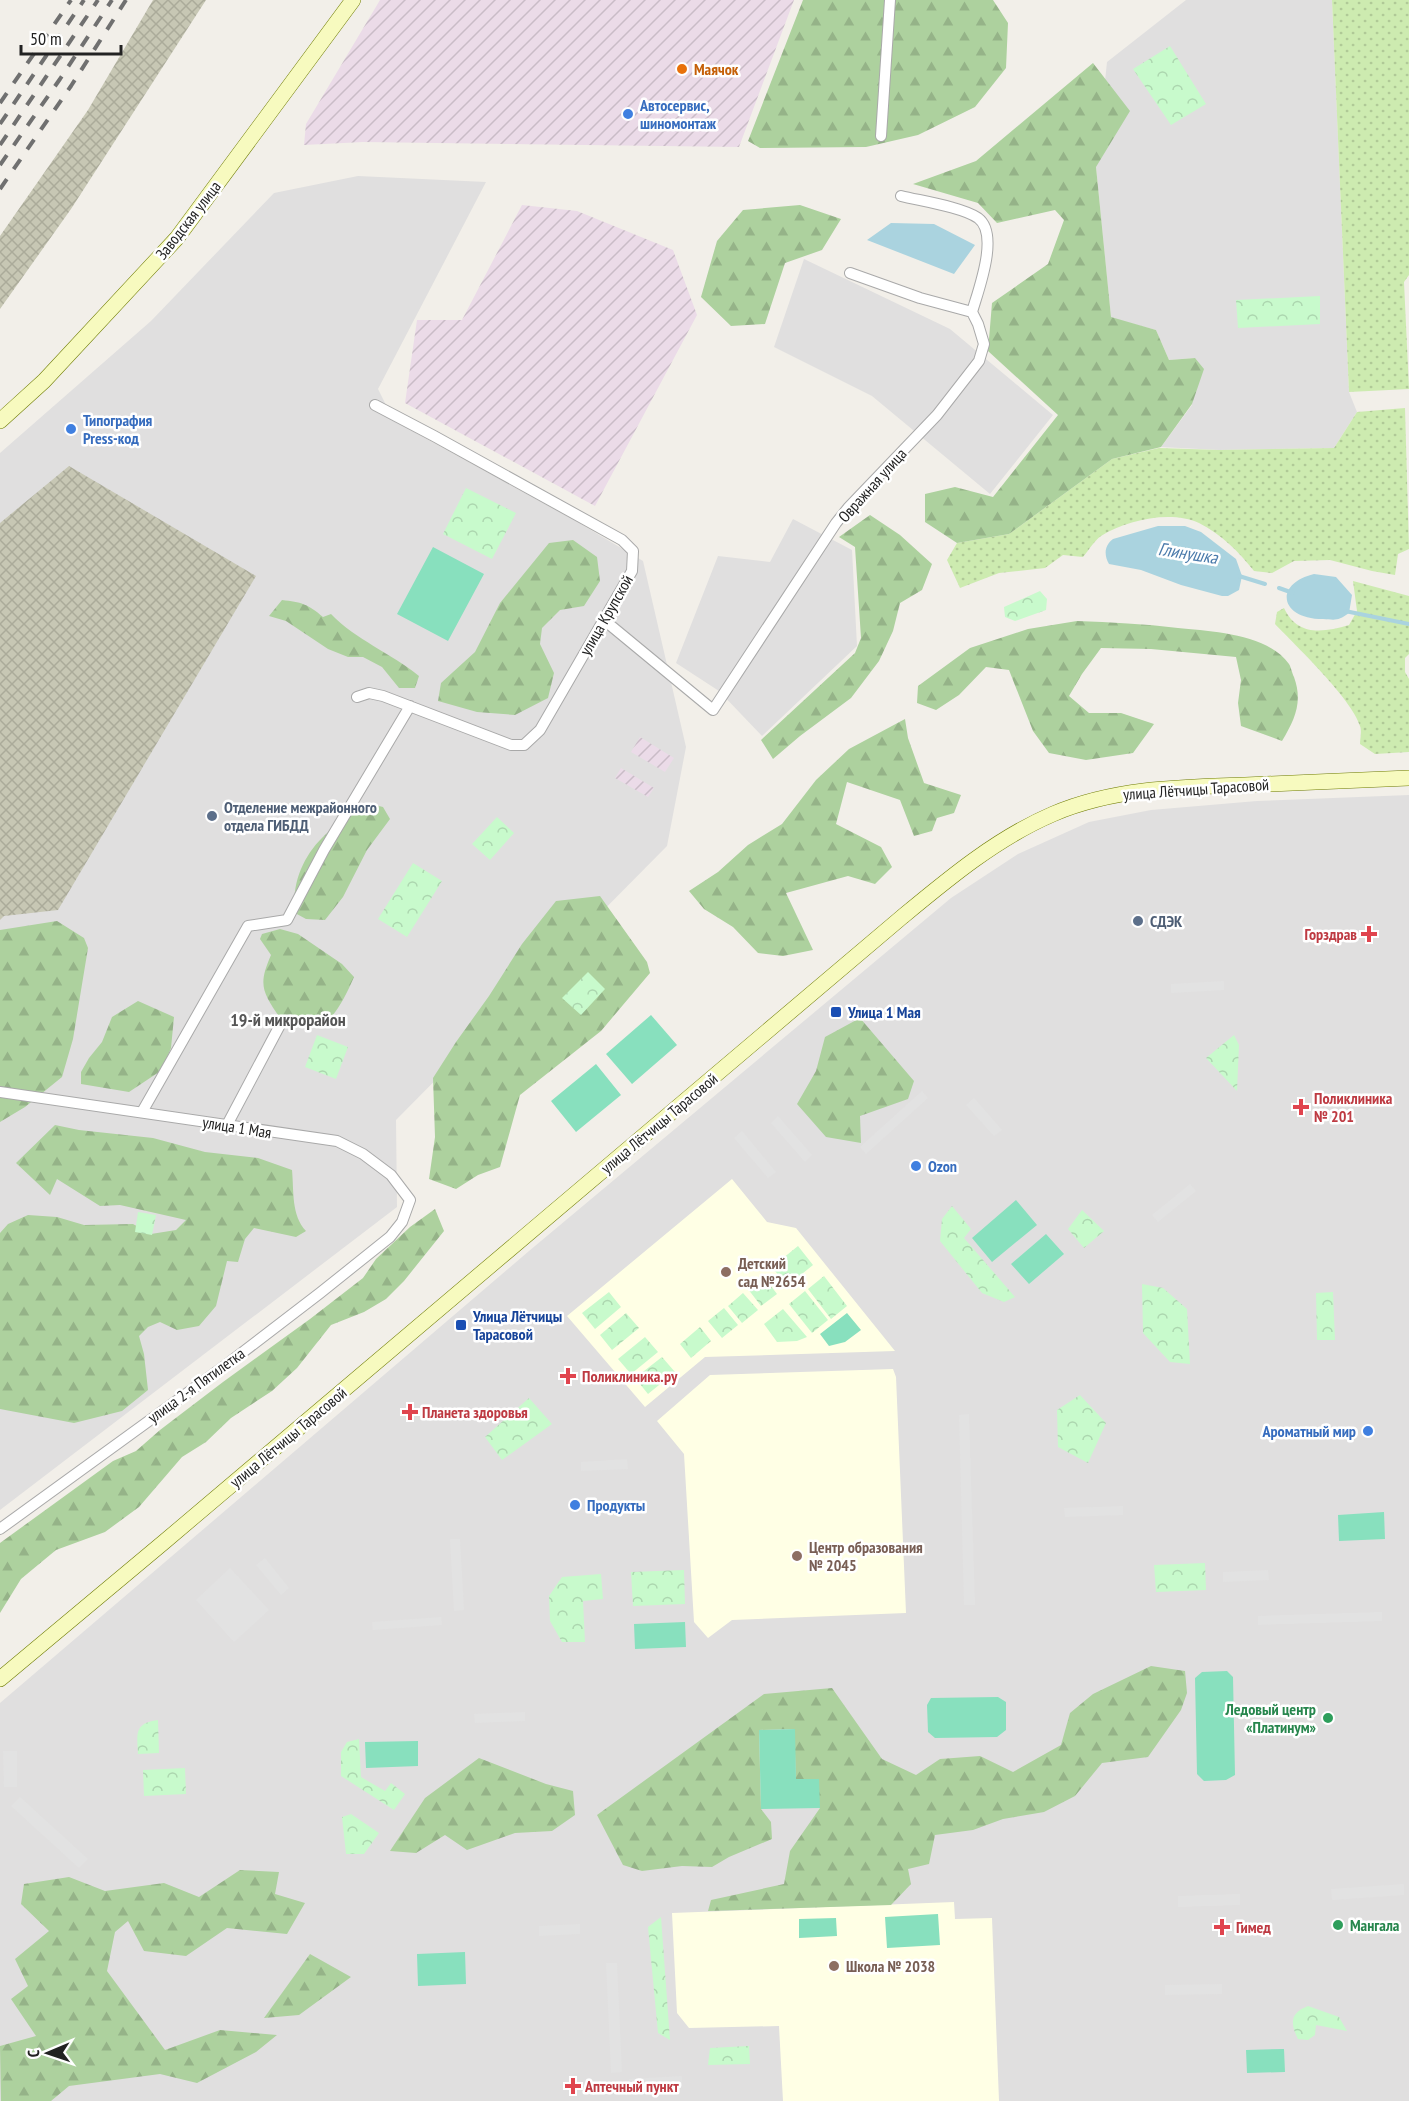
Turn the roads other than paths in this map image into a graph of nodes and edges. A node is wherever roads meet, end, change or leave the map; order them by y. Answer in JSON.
{"nodes":[{"id":1,"x":353,"y":0,"type":"edge"},
{"id":2,"x":890,"y":0,"type":"edge"},
{"id":3,"x":881,"y":136,"type":"dead end"},
{"id":4,"x":901,"y":196,"type":"dead end"},
{"id":5,"x":850,"y":273,"type":"dead end"},
{"id":6,"x":972,"y":312,"type":"junction"},
{"id":7,"x":375,"y":405,"type":"dead end"},
{"id":8,"x":0,"y":421,"type":"edge"},
{"id":9,"x":603,"y":620,"type":"junction"},
{"id":10,"x":357,"y":698,"type":"dead end"},
{"id":11,"x":410,"y":706,"type":"junction"},
{"id":12,"x":1409,"y":778,"type":"edge"},
{"id":13,"x":280,"y":1025,"type":"dead end"},
{"id":14,"x":0,"y":1092,"type":"edge"},
{"id":15,"x":142,"y":1112,"type":"junction"},
{"id":16,"x":226,"y":1125,"type":"junction"},
{"id":17,"x":390,"y":1237,"type":"joint"},
{"id":18,"x":0,"y":1529,"type":"edge"},
{"id":19,"x":0,"y":1678,"type":"edge"}],
"edges":[{"from":1,"to":8,"type":"main road","name":"Заводская улица"},
{"from":2,"to":3,"type":"street"},
{"from":4,"to":6,"type":"street"},
{"from":5,"to":6,"type":"street"},
{"from":6,"to":9,"type":"street","name":"Овражная улица"},
{"from":7,"to":9,"type":"street","name":"улица Крупской"},
{"from":9,"to":11,"type":"street","name":"улица Крупской"},
{"from":10,"to":11,"type":"street","name":"улица Крупской"},
{"from":11,"to":15,"type":"street"},
{"from":12,"to":19,"type":"main road","name":"улица Лётчицы Тарасовой"},
{"from":13,"to":16,"type":"street"},
{"from":14,"to":15,"type":"street","name":"улица 1 Мая"},
{"from":15,"to":16,"type":"street","name":"улица 1 Мая"},
{"from":16,"to":17,"type":"street","name":"улица 1 Мая"},
{"from":17,"to":18,"type":"street","name":"улица 2-я Пятилетка"}]}
